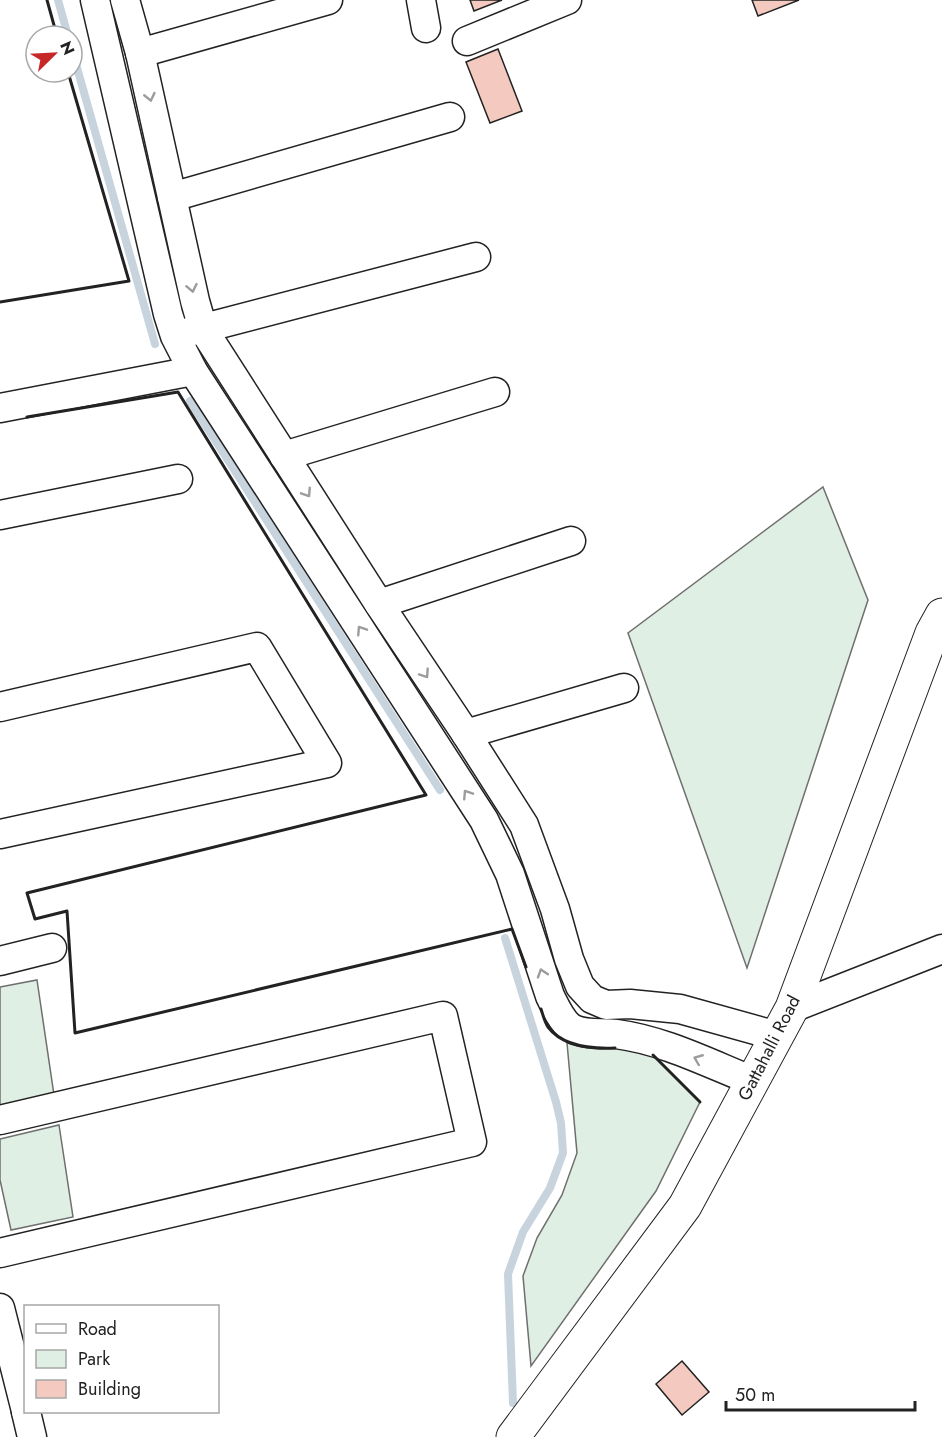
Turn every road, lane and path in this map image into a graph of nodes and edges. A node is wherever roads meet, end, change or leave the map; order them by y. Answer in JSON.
{"nodes":[{"id":1,"x":95,"y":0,"type":"edge"},
{"id":2,"x":124,"y":0,"type":"edge"},
{"id":3,"x":328,"y":0,"type":"edge"},
{"id":4,"x":421,"y":0,"type":"edge"},
{"id":5,"x":567,"y":0,"type":"edge"},
{"id":6,"x":426,"y":28,"type":"dead end"},
{"id":7,"x":467,"y":41,"type":"dead end"},
{"id":8,"x":140,"y":53,"type":"junction"},
{"id":9,"x":450,"y":117,"type":"dead end"},
{"id":10,"x":172,"y":197,"type":"junction"},
{"id":11,"x":476,"y":257,"type":"dead end"},
{"id":12,"x":203,"y":329,"type":"junction"},
{"id":13,"x":175,"y":336,"type":"junction"},
{"id":14,"x":193,"y":371,"type":"junction"},
{"id":15,"x":495,"y":392,"type":"dead end"},
{"id":16,"x":0,"y":408,"type":"edge"},
{"id":17,"x":284,"y":456,"type":"junction"},
{"id":18,"x":178,"y":479,"type":"dead end"},
{"id":19,"x":0,"y":515,"type":"edge"},
{"id":20,"x":571,"y":541,"type":"dead end"},
{"id":21,"x":379,"y":604,"type":"junction"},
{"id":22,"x":942,"y":615,"type":"edge"},
{"id":23,"x":624,"y":688,"type":"dead end"},
{"id":24,"x":0,"y":707,"type":"edge"},
{"id":25,"x":466,"y":734,"type":"junction"},
{"id":26,"x":0,"y":834,"type":"edge"},
{"id":27,"x":52,"y":948,"type":"dead end"},
{"id":28,"x":942,"y":949,"type":"edge"},
{"id":29,"x":0,"y":961,"type":"edge"},
{"id":30,"x":784,"y":1022,"type":"junction"},
{"id":31,"x":753,"y":1081,"type":"junction"},
{"id":32,"x":0,"y":1120,"type":"edge"},
{"id":33,"x":0,"y":1253,"type":"edge"},
{"id":34,"x":0,"y":1308,"type":"edge"},
{"id":35,"x":9,"y":1380,"type":"edge"},
{"id":36,"x":24,"y":1407,"type":"edge"},
{"id":37,"x":26,"y":1413,"type":"edge"},
{"id":38,"x":32,"y":1437,"type":"edge"},
{"id":39,"x":513,"y":1437,"type":"edge"}],
"edges":[{"from":1,"to":13,"type":"street"},
{"from":2,"to":8,"type":"street"},
{"from":3,"to":8,"type":"street"},
{"from":4,"to":6,"type":"street"},
{"from":5,"to":7,"type":"street"},
{"from":8,"to":10,"type":"street","one_way":true},
{"from":9,"to":10,"type":"street"},
{"from":10,"to":12,"type":"street","one_way":true},
{"from":11,"to":12,"type":"street"},
{"from":12,"to":13,"type":"street"},
{"from":12,"to":17,"type":"street"},
{"from":13,"to":14,"type":"street"},
{"from":14,"to":16,"type":"street"},
{"from":31,"to":14,"type":"street","one_way":true},
{"from":15,"to":17,"type":"street"},
{"from":17,"to":21,"type":"street","one_way":true},
{"from":18,"to":19,"type":"street"},
{"from":20,"to":21,"type":"street"},
{"from":21,"to":25,"type":"street","one_way":true},
{"from":22,"to":30,"type":"main road","name":"Gattahalli Road"},
{"from":23,"to":25,"type":"street"},
{"from":24,"to":26,"type":"street"},
{"from":25,"to":30,"type":"street"},
{"from":27,"to":29,"type":"street"},
{"from":28,"to":30,"type":"street"},
{"from":30,"to":31,"type":"main road","name":"Gattahalli Road"},
{"from":31,"to":39,"type":"main road","name":"Gattahalli Road"},
{"from":32,"to":33,"type":"street"},
{"from":34,"to":35,"type":"street"},
{"from":35,"to":36,"type":"street"},
{"from":37,"to":38,"type":"street"}]}
